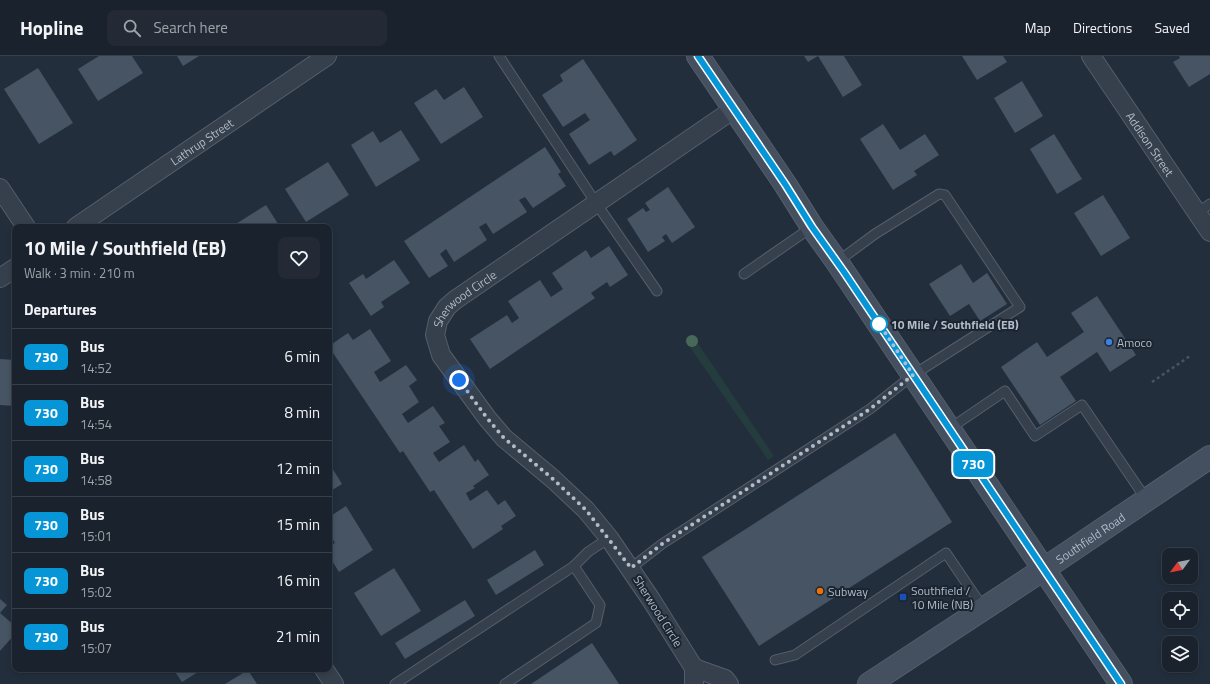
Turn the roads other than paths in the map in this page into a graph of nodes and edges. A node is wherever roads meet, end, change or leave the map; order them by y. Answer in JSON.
{"nodes":[{"id":1,"x":327,"y":56,"type":"edge"},
{"id":2,"x":499,"y":56,"type":"edge"},
{"id":3,"x":698,"y":56,"type":"edge"},
{"id":4,"x":1091,"y":56,"type":"edge"},
{"id":5,"x":304,"y":62,"type":"edge"},
{"id":6,"x":734,"y":109,"type":"junction"},
{"id":7,"x":0,"y":188,"type":"edge"},
{"id":8,"x":596,"y":203,"type":"junction"},
{"id":9,"x":1204,"y":208,"type":"edge"},
{"id":10,"x":24,"y":224,"type":"edge"},
{"id":11,"x":80,"y":224,"type":"edge"},
{"id":12,"x":812,"y":227,"type":"junction"},
{"id":13,"x":1210,"y":232,"type":"edge"},
{"id":14,"x":837,"y":262,"type":"junction"},
{"id":15,"x":12,"y":270,"type":"edge"},
{"id":16,"x":744,"y":274,"type":"dead end"},
{"id":17,"x":0,"y":278,"type":"edge"},
{"id":18,"x":657,"y":291,"type":"dead end"},
{"id":19,"x":913,"y":375,"type":"junction"},
{"id":20,"x":949,"y":429,"type":"junction"},
{"id":21,"x":1210,"y":457,"type":"edge"},
{"id":22,"x":1146,"y":500,"type":"junction"},
{"id":23,"x":609,"y":538,"type":"junction"},
{"id":24,"x":574,"y":566,"type":"junction"},
{"id":25,"x":631,"y":568,"type":"junction"},
{"id":26,"x":1044,"y":569,"type":"junction"},
{"id":27,"x":984,"y":609,"type":"junction"},
{"id":28,"x":775,"y":660,"type":"dead end"},
{"id":29,"x":326,"y":672,"type":"edge"},
{"id":30,"x":694,"y":676,"type":"edge"},
{"id":31,"x":334,"y":684,"type":"edge"},
{"id":32,"x":396,"y":684,"type":"edge"},
{"id":33,"x":505,"y":684,"type":"edge"},
{"id":34,"x":729,"y":684,"type":"edge"},
{"id":35,"x":870,"y":684,"type":"edge"},
{"id":36,"x":1121,"y":684,"type":"edge"}],
"edges":[{"from":1,"to":5,"type":"street","name":"Lathrup Street"},
{"from":2,"to":8,"type":"lane"},
{"from":3,"to":6,"type":"main road"},
{"from":4,"to":9,"type":"street","name":"Addison Street"},
{"from":5,"to":11,"type":"street","name":"Lathrup Street"},
{"from":6,"to":8,"type":"street","name":"Sherwood Circle"},
{"from":6,"to":12,"type":"main road"},
{"from":7,"to":10,"type":"street"},
{"from":8,"to":18,"type":"lane"},
{"from":8,"to":23,"type":"street","name":"Sherwood Circle"},
{"from":9,"to":13,"type":"street","name":"Addison Street"},
{"from":12,"to":14,"type":"main road"},
{"from":12,"to":16,"type":"lane"},
{"from":14,"to":19,"type":"main road"},
{"from":14,"to":19,"type":"lane"},
{"from":15,"to":17,"type":"street"},
{"from":19,"to":20,"type":"main road"},
{"from":19,"to":25,"type":"lane"},
{"from":20,"to":22,"type":"lane"},
{"from":20,"to":26,"type":"main road"},
{"from":21,"to":22,"type":"main road","name":"Southfield Road"},
{"from":22,"to":26,"type":"main road","name":"Southfield Road"},
{"from":23,"to":24,"type":"lane"},
{"from":23,"to":25,"type":"street","name":"Sherwood Circle"},
{"from":24,"to":32,"type":"lane"},
{"from":24,"to":33,"type":"lane"},
{"from":25,"to":30,"type":"street","name":"Sherwood Circle"},
{"from":26,"to":27,"type":"main road","name":"Southfield Road"},
{"from":26,"to":36,"type":"main road"},
{"from":27,"to":28,"type":"lane"},
{"from":27,"to":35,"type":"main road","name":"Southfield Road"},
{"from":29,"to":31,"type":"street"},
{"from":30,"to":34,"type":"street","name":"Sherwood Circle"}]}
